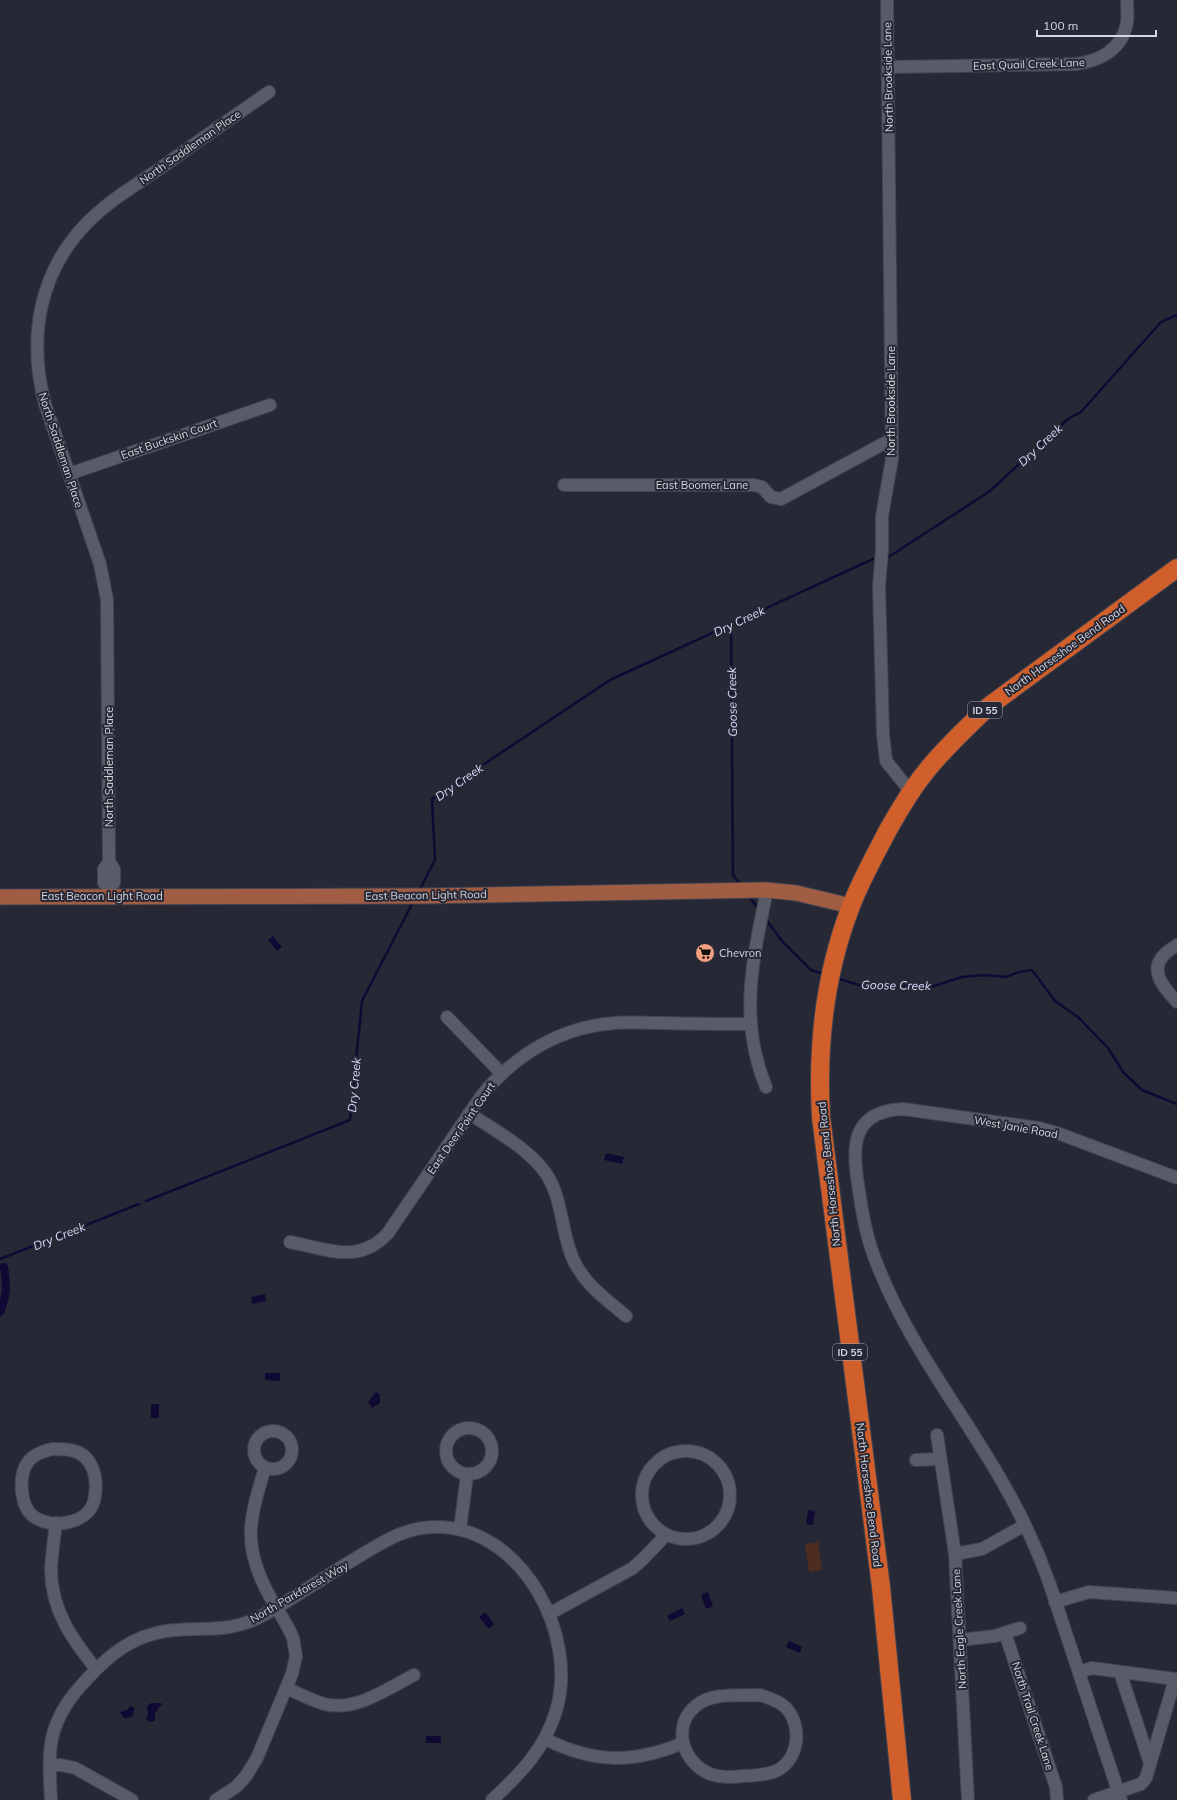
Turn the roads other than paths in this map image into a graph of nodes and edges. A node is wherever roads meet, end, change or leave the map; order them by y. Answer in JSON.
{"nodes":[{"id":1,"x":887,"y":0,"type":"edge"},
{"id":2,"x":1127,"y":0,"type":"edge"},
{"id":3,"x":888,"y":67,"type":"junction"},
{"id":4,"x":269,"y":92,"type":"dead end"},
{"id":5,"x":270,"y":405,"type":"dead end"},
{"id":6,"x":892,"y":439,"type":"junction"},
{"id":7,"x":69,"y":474,"type":"junction"},
{"id":8,"x":564,"y":485,"type":"dead end"},
{"id":9,"x":1177,"y":568,"type":"edge"},
{"id":10,"x":911,"y":792,"type":"junction"},
{"id":11,"x":767,"y":890,"type":"junction"},
{"id":12,"x":110,"y":892,"type":"junction"},
{"id":13,"x":0,"y":897,"type":"edge"},
{"id":14,"x":851,"y":906,"type":"junction"},
{"id":15,"x":1177,"y":945,"type":"edge"},
{"id":16,"x":1177,"y":1002,"type":"edge"},
{"id":17,"x":447,"y":1017,"type":"dead end"},
{"id":18,"x":750,"y":1024,"type":"junction"},
{"id":19,"x":501,"y":1073,"type":"junction"},
{"id":20,"x":766,"y":1087,"type":"dead end"},
{"id":21,"x":469,"y":1113,"type":"junction"},
{"id":22,"x":1177,"y":1178,"type":"edge"},
{"id":23,"x":290,"y":1242,"type":"dead end"},
{"id":24,"x":626,"y":1316,"type":"dead end"},
{"id":25,"x":937,"y":1436,"type":"dead end"},
{"id":26,"x":940,"y":1458,"type":"junction"},
{"id":27,"x":916,"y":1460,"type":"dead end"},
{"id":28,"x":265,"y":1468,"type":"dead end"},
{"id":29,"x":467,"y":1475,"type":"dead end"},
{"id":30,"x":56,"y":1523,"type":"junction"},
{"id":31,"x":1025,"y":1525,"type":"junction"},
{"id":32,"x":460,"y":1529,"type":"junction"},
{"id":33,"x":666,"y":1535,"type":"junction"},
{"id":34,"x":955,"y":1554,"type":"junction"},
{"id":35,"x":1177,"y":1598,"type":"edge"},
{"id":36,"x":1055,"y":1602,"type":"junction"},
{"id":37,"x":276,"y":1607,"type":"junction"},
{"id":38,"x":549,"y":1614,"type":"junction"},
{"id":39,"x":1020,"y":1628,"type":"dead end"},
{"id":40,"x":1005,"y":1633,"type":"junction"},
{"id":41,"x":960,"y":1640,"type":"junction"},
{"id":42,"x":96,"y":1669,"type":"junction"},
{"id":43,"x":1079,"y":1672,"type":"junction"},
{"id":44,"x":1120,"y":1672,"type":"junction"},
{"id":45,"x":414,"y":1675,"type":"dead end"},
{"id":46,"x":286,"y":1688,"type":"junction"},
{"id":47,"x":545,"y":1739,"type":"junction"},
{"id":48,"x":683,"y":1744,"type":"junction"},
{"id":49,"x":1150,"y":1763,"type":"junction"},
{"id":50,"x":50,"y":1765,"type":"junction"},
{"id":51,"x":1119,"y":1796,"type":"edge"},
{"id":52,"x":51,"y":1800,"type":"edge"},
{"id":53,"x":132,"y":1800,"type":"edge"},
{"id":54,"x":216,"y":1800,"type":"edge"},
{"id":55,"x":492,"y":1800,"type":"edge"},
{"id":56,"x":902,"y":1800,"type":"edge"},
{"id":57,"x":968,"y":1800,"type":"edge"},
{"id":58,"x":1057,"y":1800,"type":"edge"},
{"id":59,"x":1094,"y":1800,"type":"edge"}],
"edges":[{"from":1,"to":3,"type":"street","name":"North Brookside Lane"},
{"from":2,"to":3,"type":"street","name":"East Quail Creek Lane"},
{"from":3,"to":6,"type":"street","name":"North Brookside Lane"},
{"from":4,"to":7,"type":"street","name":"North Saddleman Place"},
{"from":5,"to":7,"type":"street","name":"East Buckskin Court"},
{"from":6,"to":8,"type":"street","name":"East Boomer Lane"},
{"from":6,"to":10,"type":"street","name":"North Brookside Lane"},
{"from":7,"to":12,"type":"street","name":"North Saddleman Place"},
{"from":9,"to":10,"type":"highway","name":"North Horseshoe Bend Road","number":"ID 55"},
{"from":10,"to":14,"type":"highway","name":"North Horseshoe Bend Road","number":"ID 55"},
{"from":11,"to":12,"type":"main road","name":"East Beacon Light Road"},
{"from":11,"to":14,"type":"main road","name":"East Beacon Light Road"},
{"from":11,"to":18,"type":"street"},
{"from":12,"to":13,"type":"main road","name":"East Beacon Light Road"},
{"from":14,"to":56,"type":"highway","name":"North Horseshoe Bend Road","number":"ID 55"},
{"from":15,"to":16,"type":"street"},
{"from":17,"to":19,"type":"street"},
{"from":18,"to":19,"type":"street","name":"East Deer Point Court"},
{"from":18,"to":20,"type":"street"},
{"from":19,"to":21,"type":"street","name":"East Deer Point Court"},
{"from":21,"to":23,"type":"street","name":"East Deer Point Court"},
{"from":21,"to":24,"type":"street"},
{"from":22,"to":31,"type":"street","name":"West Janie Road"},
{"from":25,"to":26,"type":"street","name":"North Eagle Creek Lane"},
{"from":26,"to":27,"type":"street"},
{"from":26,"to":34,"type":"street","name":"North Eagle Creek Lane"},
{"from":28,"to":37,"type":"street"},
{"from":29,"to":32,"type":"street"},
{"from":30,"to":30,"type":"street"},
{"from":30,"to":42,"type":"street"},
{"from":31,"to":34,"type":"street"},
{"from":31,"to":36,"type":"street"},
{"from":32,"to":37,"type":"street","name":"North Parkforest Way"},
{"from":32,"to":38,"type":"street","name":"North Parkforest Way"},
{"from":33,"to":33,"type":"street"},
{"from":33,"to":38,"type":"street"},
{"from":34,"to":41,"type":"street","name":"North Eagle Creek Lane"},
{"from":35,"to":36,"type":"street"},
{"from":36,"to":43,"type":"street"},
{"from":37,"to":42,"type":"street","name":"North Parkforest Way"},
{"from":37,"to":46,"type":"street"},
{"from":38,"to":47,"type":"street","name":"North Parkforest Way"},
{"from":39,"to":40,"type":"street"},
{"from":40,"to":41,"type":"street"},
{"from":40,"to":58,"type":"street","name":"North Trail Creek Lane"},
{"from":41,"to":57,"type":"street","name":"North Eagle Creek Lane"},
{"from":42,"to":50,"type":"street","name":"North Parkforest Way"},
{"from":43,"to":44,"type":"street"},
{"from":43,"to":51,"type":"street"},
{"from":44,"to":49,"type":"street"},
{"from":44,"to":49,"type":"street"},
{"from":45,"to":46,"type":"street"},
{"from":46,"to":54,"type":"street"},
{"from":47,"to":48,"type":"street"},
{"from":47,"to":55,"type":"street","name":"North Parkforest Way"},
{"from":48,"to":48,"type":"street"},
{"from":49,"to":51,"type":"street"},
{"from":50,"to":52,"type":"street","name":"North Parkforest Way"},
{"from":50,"to":53,"type":"street"},
{"from":51,"to":59,"type":"street"}]}
